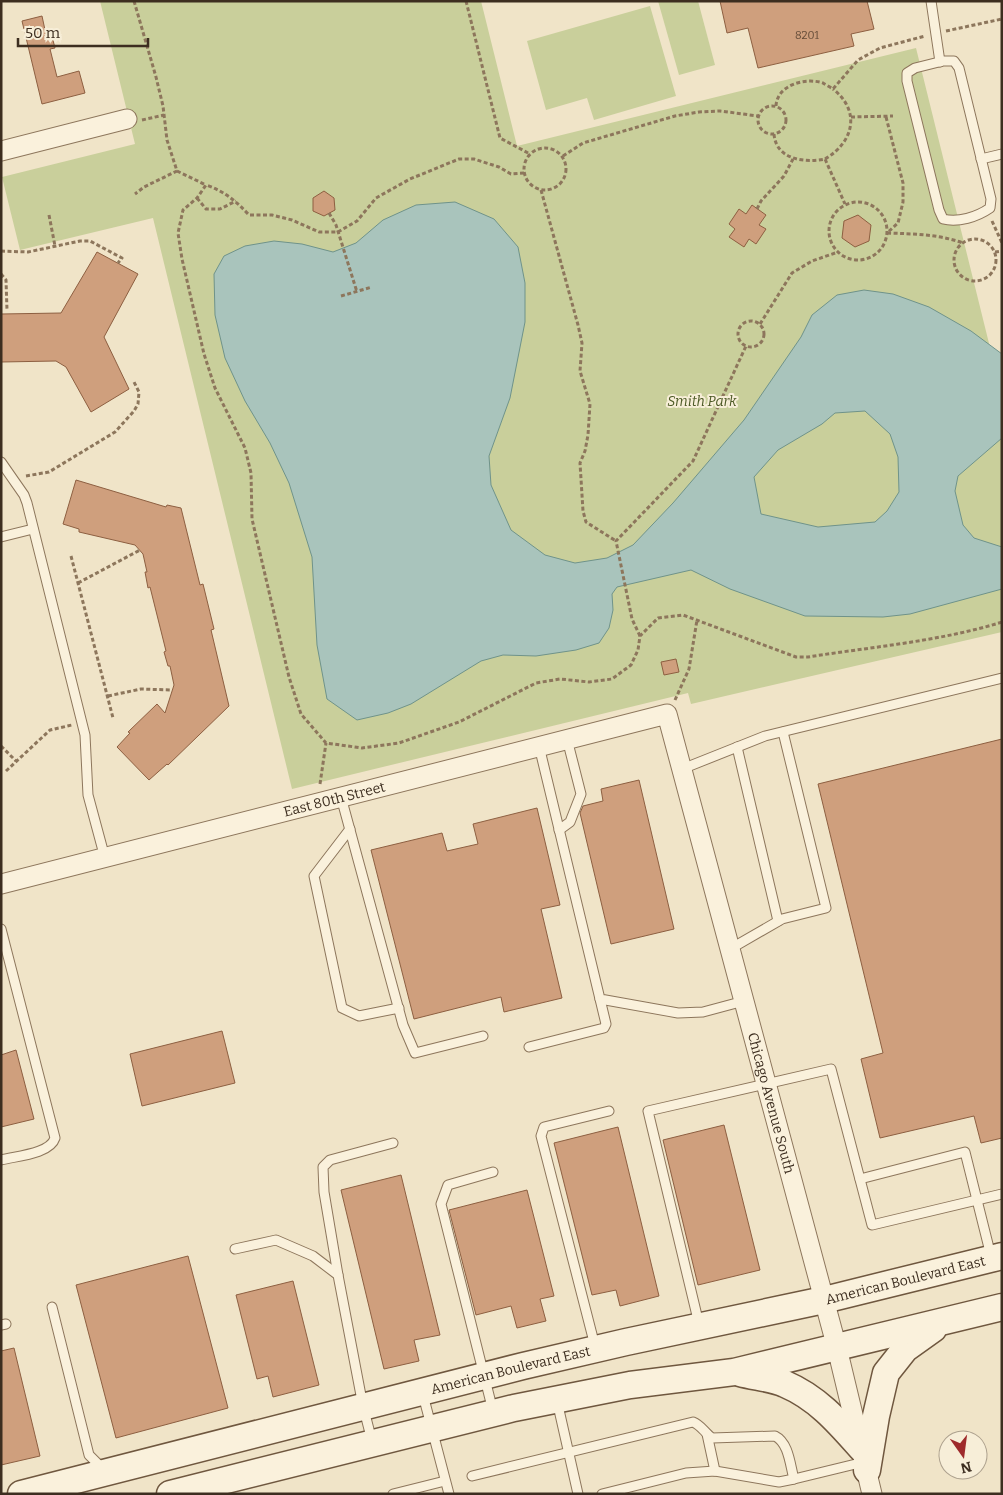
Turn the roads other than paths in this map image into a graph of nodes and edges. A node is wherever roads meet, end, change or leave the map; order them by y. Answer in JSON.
{"nodes":[{"id":1,"x":931,"y":1,"type":"edge"},
{"id":2,"x":940,"y":62,"type":"junction"},
{"id":3,"x":132,"y":120,"type":"road end"},
{"id":4,"x":1,"y":151,"type":"edge"},
{"id":5,"x":1002,"y":154,"type":"edge"},
{"id":6,"x":981,"y":159,"type":"junction"},
{"id":7,"x":1,"y":462,"type":"edge"},
{"id":8,"x":33,"y":529,"type":"junction"},
{"id":9,"x":1,"y":538,"type":"edge"},
{"id":10,"x":1002,"y":678,"type":"edge"},
{"id":11,"x":667,"y":714,"type":"joint"},
{"id":12,"x":783,"y":732,"type":"junction"},
{"id":13,"x":567,"y":739,"type":"junction"},
{"id":14,"x":539,"y":746,"type":"junction"},
{"id":15,"x":737,"y":747,"type":"junction"},
{"id":16,"x":682,"y":769,"type":"junction"},
{"id":17,"x":341,"y":796,"type":"junction"},
{"id":18,"x":350,"y":829,"type":"junction"},
{"id":19,"x":559,"y":830,"type":"junction"},
{"id":20,"x":105,"y":858,"type":"junction"},
{"id":21,"x":1,"y":884,"type":"edge"},
{"id":22,"x":778,"y":921,"type":"junction"},
{"id":23,"x":1,"y":929,"type":"edge"},
{"id":24,"x":730,"y":949,"type":"junction"},
{"id":25,"x":600,"y":999,"type":"junction"},
{"id":26,"x":744,"y":1001,"type":"junction"},
{"id":27,"x":399,"y":1008,"type":"junction"},
{"id":28,"x":483,"y":1036,"type":"dead end"},
{"id":29,"x":529,"y":1047,"type":"dead end"},
{"id":30,"x":766,"y":1084,"type":"junction"},
{"id":31,"x":608,"y":1111,"type":"dead end"},
{"id":32,"x":393,"y":1143,"type":"dead end"},
{"id":33,"x":1,"y":1160,"type":"edge"},
{"id":34,"x":493,"y":1172,"type":"dead end"},
{"id":35,"x":860,"y":1179,"type":"junction"},
{"id":36,"x":1002,"y":1194,"type":"edge"},
{"id":37,"x":977,"y":1200,"type":"junction"},
{"id":38,"x":234,"y":1248,"type":"dead end"},
{"id":39,"x":997,"y":1258,"type":"edge"},
{"id":40,"x":338,"y":1275,"type":"junction"},
{"id":41,"x":824,"y":1300,"type":"junction"},
{"id":42,"x":1002,"y":1306,"type":"edge"},
{"id":43,"x":52,"y":1307,"type":"dead end"},
{"id":44,"x":946,"y":1320,"type":"junction"},
{"id":45,"x":699,"y":1326,"type":"junction"},
{"id":46,"x":836,"y":1348,"type":"junction"},
{"id":47,"x":595,"y":1349,"type":"junction"},
{"id":48,"x":734,"y":1372,"type":"junction"},
{"id":49,"x":484,"y":1376,"type":"junction"},
{"id":50,"x":422,"y":1391,"type":"junction"},
{"id":51,"x":556,"y":1400,"type":"junction"},
{"id":52,"x":363,"y":1406,"type":"junction"},
{"id":53,"x":494,"y":1413,"type":"junction"},
{"id":54,"x":431,"y":1429,"type":"junction"},
{"id":55,"x":706,"y":1434,"type":"junction"},
{"id":56,"x":373,"y":1443,"type":"junction"},
{"id":57,"x":568,"y":1453,"type":"junction"},
{"id":58,"x":866,"y":1469,"type":"edge"},
{"id":59,"x":715,"y":1471,"type":"junction"},
{"id":60,"x":472,"y":1476,"type":"dead end"},
{"id":61,"x":794,"y":1479,"type":"junction"},
{"id":62,"x":445,"y":1481,"type":"junction"},
{"id":63,"x":109,"y":1483,"type":"edge"},
{"id":64,"x":21,"y":1494,"type":"edge"},
{"id":65,"x":170,"y":1494,"type":"edge"},
{"id":66,"x":393,"y":1494,"type":"edge"},
{"id":67,"x":448,"y":1494,"type":"edge"},
{"id":68,"x":578,"y":1494,"type":"edge"},
{"id":69,"x":602,"y":1494,"type":"edge"}],
"edges":[{"from":1,"to":2,"type":"lane"},
{"from":2,"to":6,"type":"lane"},
{"from":2,"to":6,"type":"lane"},
{"from":3,"to":4,"type":"street"},
{"from":5,"to":6,"type":"lane"},
{"from":7,"to":8,"type":"lane"},
{"from":8,"to":9,"type":"lane"},
{"from":8,"to":20,"type":"lane"},
{"from":10,"to":12,"type":"lane"},
{"from":11,"to":13,"type":"street","name":"East 80th Street"},
{"from":11,"to":16,"type":"street","name":"Chicago Avenue South"},
{"from":12,"to":15,"type":"lane"},
{"from":12,"to":22,"type":"lane"},
{"from":13,"to":14,"type":"street","name":"East 80th Street"},
{"from":13,"to":19,"type":"lane"},
{"from":14,"to":17,"type":"street","name":"East 80th Street"},
{"from":14,"to":19,"type":"lane"},
{"from":15,"to":16,"type":"lane"},
{"from":15,"to":22,"type":"lane"},
{"from":16,"to":24,"type":"street","name":"Chicago Avenue South"},
{"from":17,"to":18,"type":"lane"},
{"from":17,"to":20,"type":"street","name":"East 80th Street"},
{"from":18,"to":27,"type":"lane"},
{"from":18,"to":27,"type":"lane"},
{"from":19,"to":25,"type":"lane"},
{"from":20,"to":21,"type":"street","name":"East 80th Street"},
{"from":22,"to":24,"type":"lane"},
{"from":23,"to":33,"type":"lane"},
{"from":24,"to":26,"type":"street","name":"Chicago Avenue South"},
{"from":25,"to":26,"type":"lane"},
{"from":25,"to":29,"type":"lane"},
{"from":26,"to":30,"type":"street","name":"Chicago Avenue South"},
{"from":27,"to":28,"type":"lane"},
{"from":30,"to":35,"type":"lane"},
{"from":30,"to":41,"type":"street","name":"Chicago Avenue South"},
{"from":30,"to":45,"type":"lane"},
{"from":31,"to":47,"type":"lane"},
{"from":32,"to":40,"type":"lane"},
{"from":34,"to":49,"type":"lane"},
{"from":35,"to":37,"type":"lane"},
{"from":35,"to":37,"type":"lane"},
{"from":36,"to":37,"type":"lane"},
{"from":37,"to":39,"type":"lane"},
{"from":38,"to":40,"type":"lane"},
{"from":39,"to":41,"type":"main road","name":"American Boulevard East"},
{"from":40,"to":52,"type":"lane"},
{"from":41,"to":45,"type":"main road","name":"American Boulevard East"},
{"from":41,"to":46,"type":"street","name":"Chicago Avenue South"},
{"from":42,"to":44,"type":"main road"},
{"from":43,"to":63,"type":"lane"},
{"from":44,"to":46,"type":"main road"},
{"from":44,"to":58,"type":"main road"},
{"from":45,"to":47,"type":"main road","name":"American Boulevard East"},
{"from":46,"to":48,"type":"main road"},
{"from":46,"to":58,"type":"street","name":"Chicago Avenue South"},
{"from":47,"to":49,"type":"main road","name":"American Boulevard East"},
{"from":48,"to":51,"type":"main road"},
{"from":48,"to":58,"type":"main road"},
{"from":49,"to":50,"type":"main road","name":"American Boulevard East"},
{"from":49,"to":53,"type":"lane"},
{"from":50,"to":52,"type":"main road","name":"American Boulevard East"},
{"from":50,"to":54,"type":"lane"},
{"from":51,"to":53,"type":"main road"},
{"from":51,"to":57,"type":"lane"},
{"from":52,"to":56,"type":"lane"},
{"from":52,"to":63,"type":"main road","name":"American Boulevard East"},
{"from":53,"to":54,"type":"main road"},
{"from":54,"to":56,"type":"main road"},
{"from":54,"to":62,"type":"lane"},
{"from":55,"to":57,"type":"lane"},
{"from":55,"to":59,"type":"lane"},
{"from":55,"to":61,"type":"lane"},
{"from":56,"to":65,"type":"main road"},
{"from":57,"to":60,"type":"lane"},
{"from":57,"to":68,"type":"lane"},
{"from":58,"to":61,"type":"lane"},
{"from":59,"to":61,"type":"lane"},
{"from":59,"to":69,"type":"lane"},
{"from":62,"to":66,"type":"lane"},
{"from":62,"to":67,"type":"lane"},
{"from":63,"to":64,"type":"main road","name":"American Boulevard East"}]}
